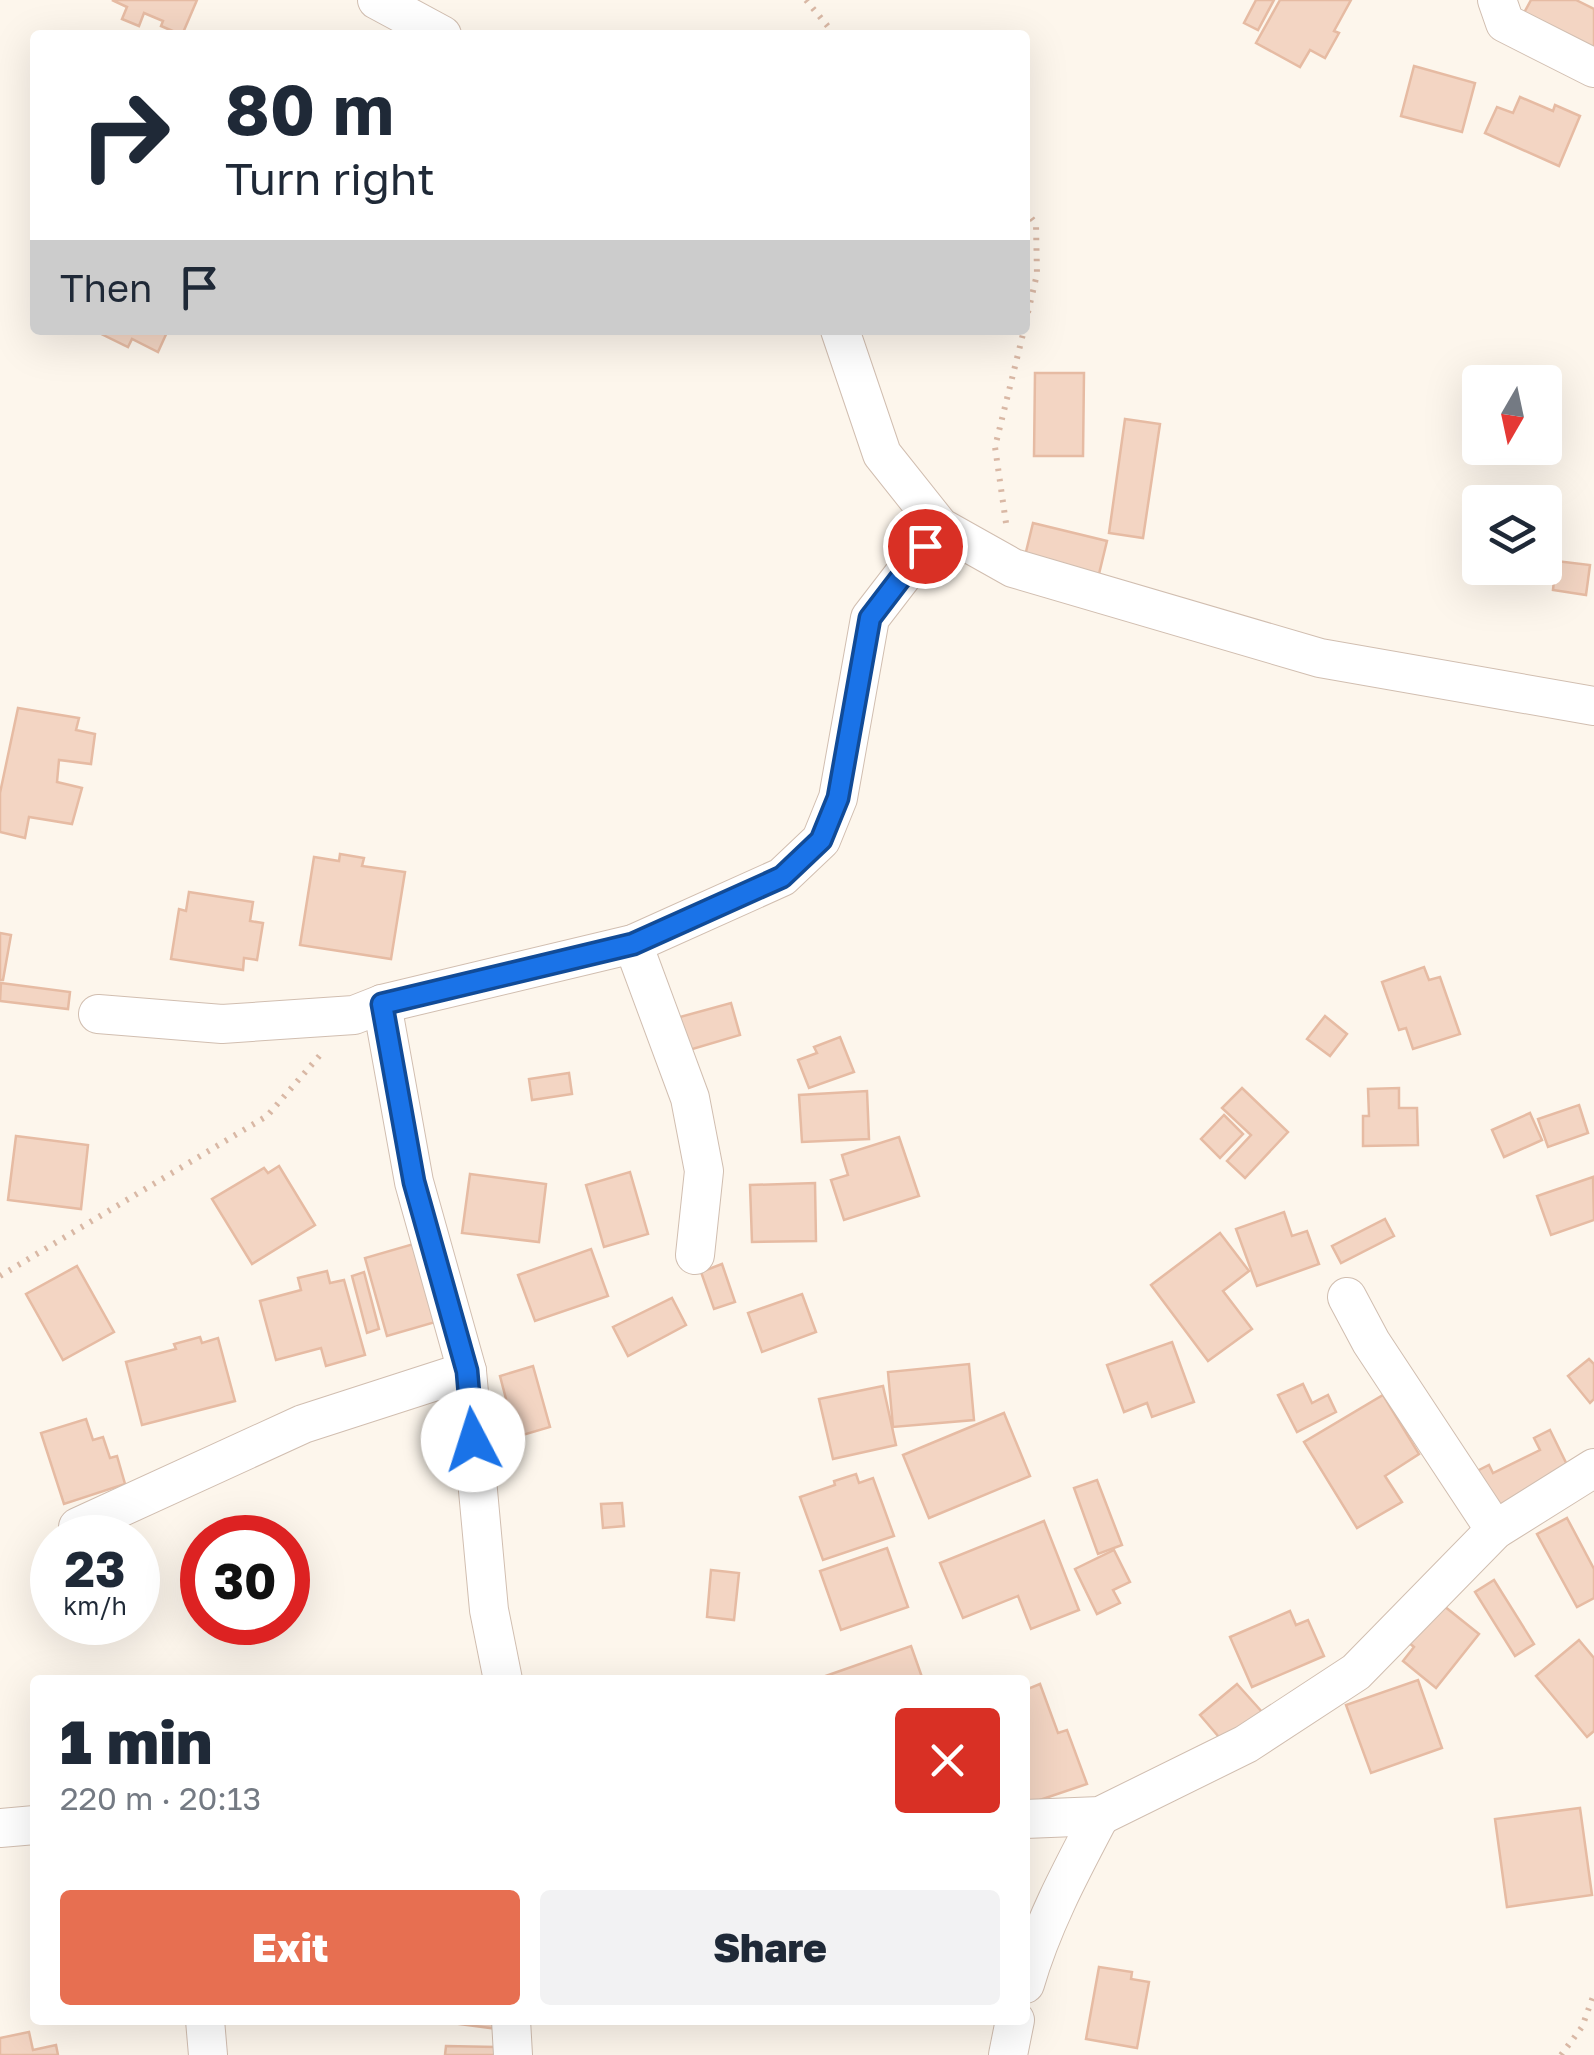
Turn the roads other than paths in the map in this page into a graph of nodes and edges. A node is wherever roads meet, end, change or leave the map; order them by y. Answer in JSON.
{"nodes":[{"id":1,"x":378,"y":0,"type":"edge"},
{"id":2,"x":1496,"y":0,"type":"edge"},
{"id":3,"x":433,"y":30,"type":"edge"},
{"id":4,"x":1594,"y":68,"type":"edge"},
{"id":5,"x":842,"y":335,"type":"edge"},
{"id":6,"x":940,"y":527,"type":"junction"},
{"id":7,"x":1594,"y":706,"type":"edge"},
{"id":8,"x":633,"y":944,"type":"junction"},
{"id":9,"x":368,"y":1010,"type":"junction"},
{"id":10,"x":98,"y":1014,"type":"dead end"},
{"id":11,"x":696,"y":1255,"type":"dead end"},
{"id":12,"x":1347,"y":1296,"type":"dead end"},
{"id":13,"x":467,"y":1371,"type":"junction"},
{"id":14,"x":1594,"y":1468,"type":"edge"},
{"id":15,"x":104,"y":1515,"type":"edge"},
{"id":16,"x":1495,"y":1530,"type":"junction"},
{"id":17,"x":503,"y":1675,"type":"edge"},
{"id":18,"x":1100,"y":1816,"type":"junction"},
{"id":19,"x":1030,"y":1819,"type":"edge"},
{"id":20,"x":30,"y":1826,"type":"edge"},
{"id":21,"x":0,"y":1828,"type":"edge"},
{"id":22,"x":1030,"y":1971,"type":"edge"},
{"id":23,"x":205,"y":2025,"type":"edge"},
{"id":24,"x":511,"y":2025,"type":"edge"},
{"id":25,"x":1013,"y":2025,"type":"edge"},
{"id":26,"x":208,"y":2055,"type":"edge"},
{"id":27,"x":512,"y":2055,"type":"edge"},
{"id":28,"x":1008,"y":2055,"type":"edge"}],
"edges":[{"from":1,"to":3,"type":"street"},
{"from":2,"to":4,"type":"street"},
{"from":5,"to":6,"type":"street"},
{"from":6,"to":7,"type":"street"},
{"from":6,"to":8,"type":"street"},
{"from":8,"to":9,"type":"street"},
{"from":8,"to":11,"type":"street"},
{"from":9,"to":10,"type":"street"},
{"from":9,"to":13,"type":"street"},
{"from":12,"to":16,"type":"street"},
{"from":13,"to":15,"type":"street"},
{"from":13,"to":17,"type":"street"},
{"from":14,"to":16,"type":"street"},
{"from":16,"to":18,"type":"street"},
{"from":18,"to":19,"type":"street"},
{"from":18,"to":22,"type":"street"},
{"from":20,"to":21,"type":"street"},
{"from":23,"to":26,"type":"street"},
{"from":24,"to":27,"type":"street"},
{"from":25,"to":28,"type":"street"}]}
